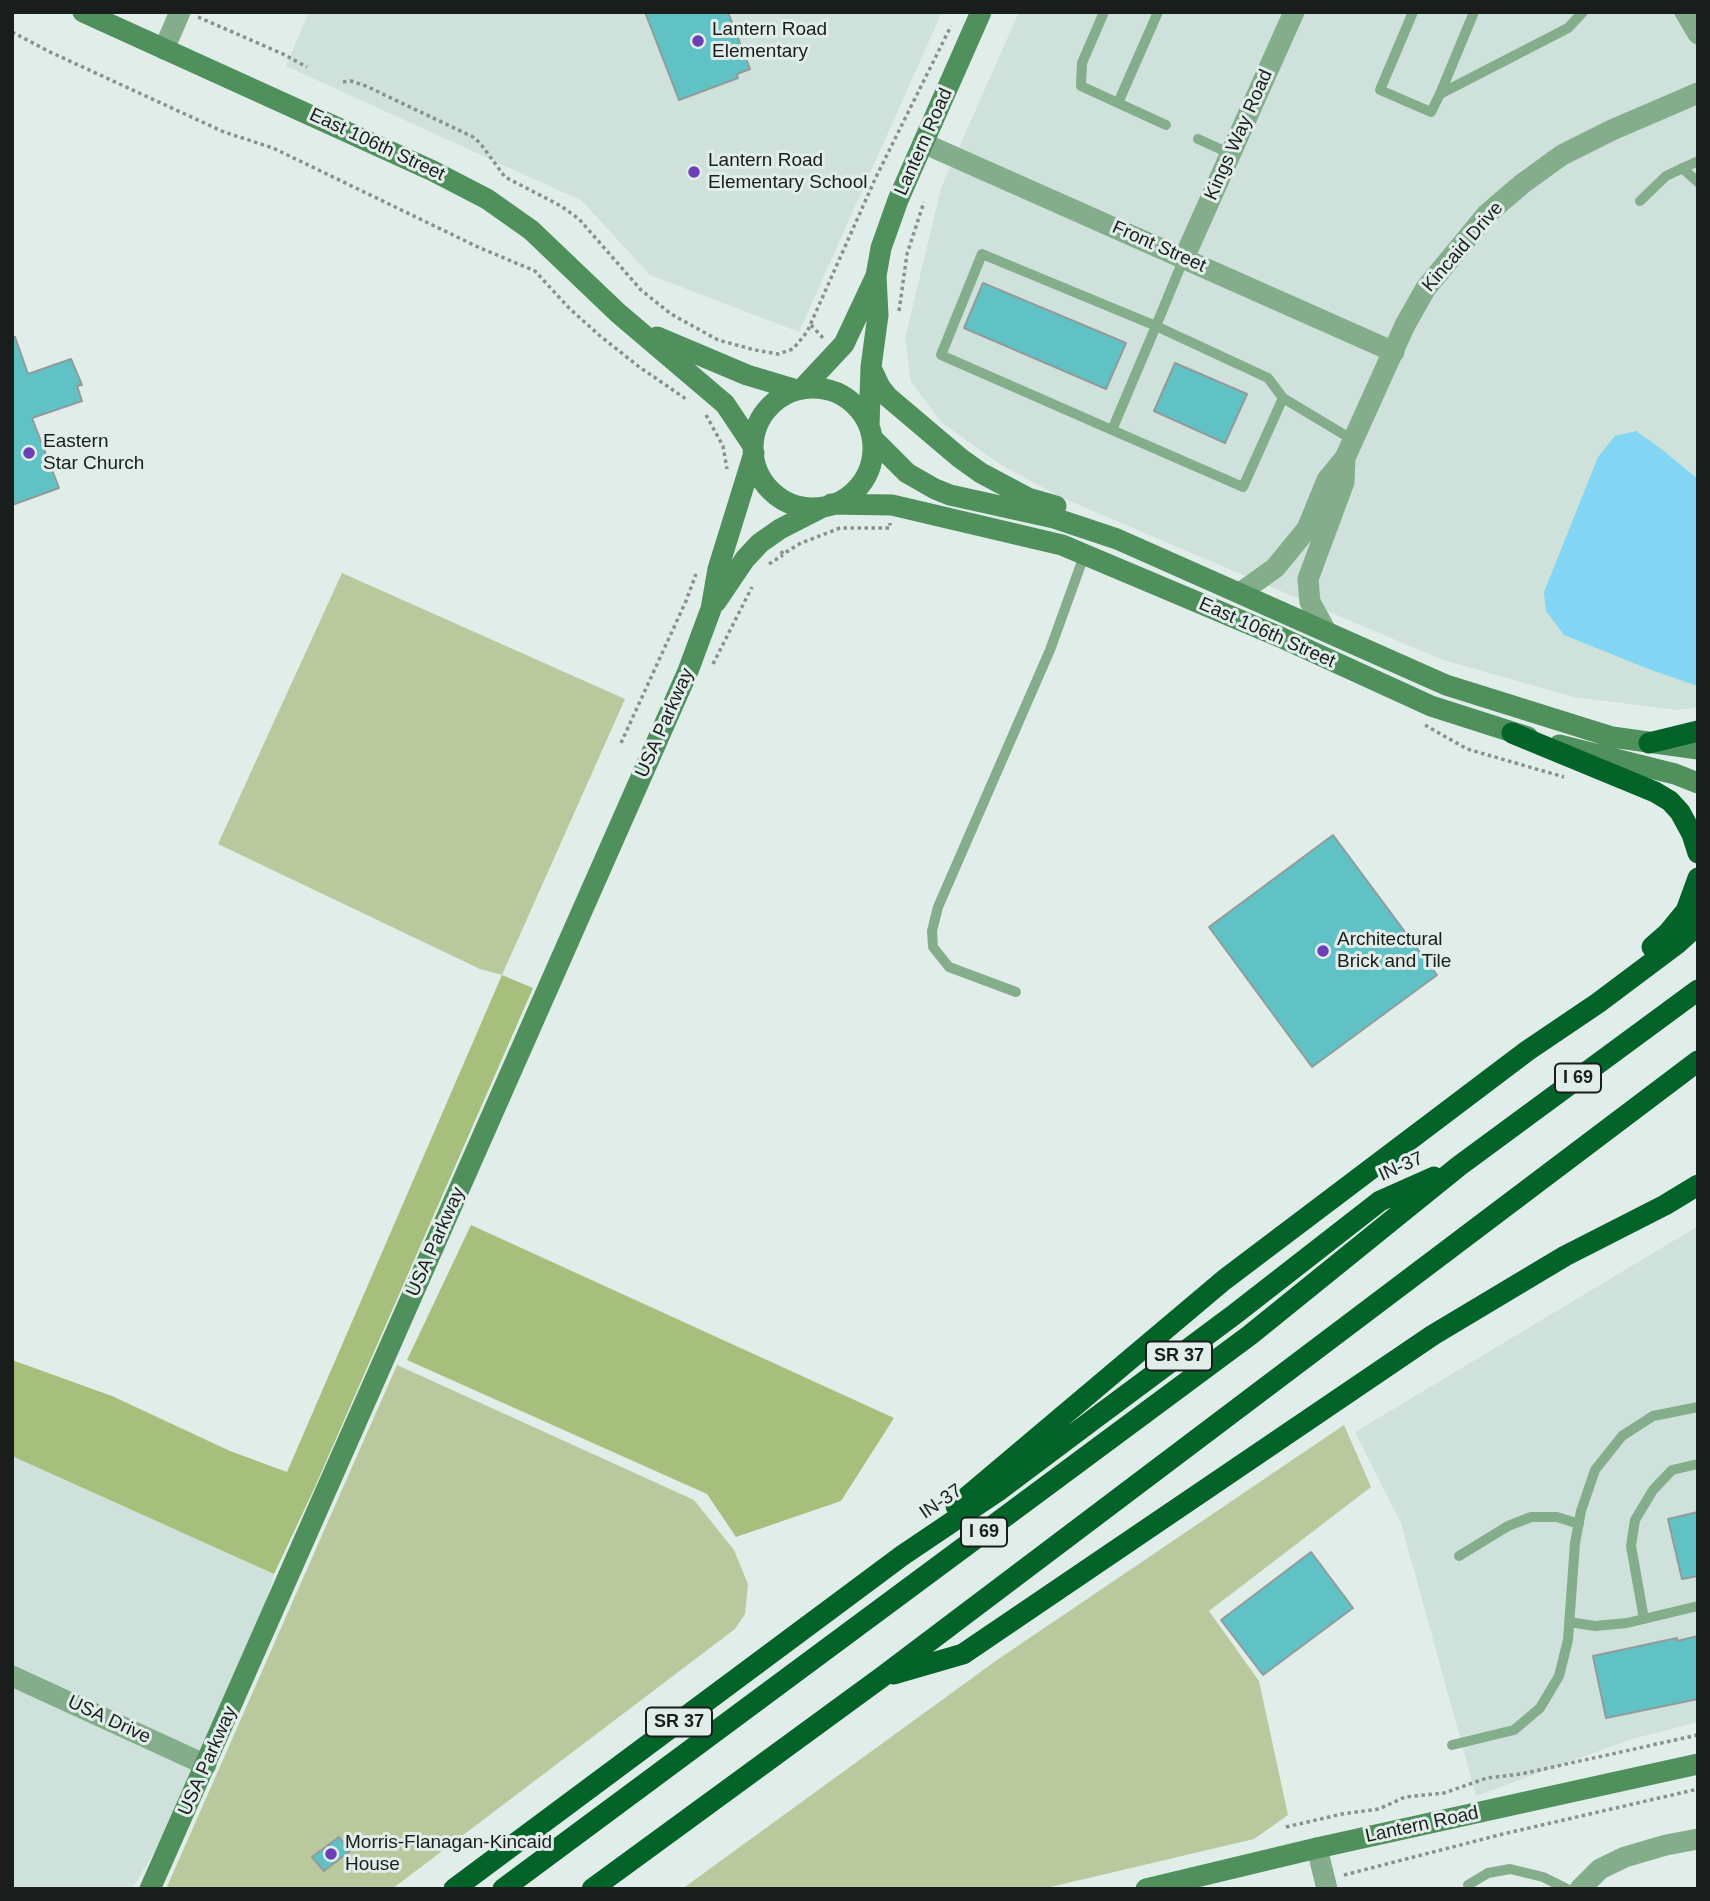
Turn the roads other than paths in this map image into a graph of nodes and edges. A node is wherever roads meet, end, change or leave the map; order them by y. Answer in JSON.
{"nodes":[{"id":1,"x":83,"y":12,"type":"edge"},
{"id":2,"x":981,"y":12,"type":"edge"},
{"id":3,"x":1104,"y":12,"type":"edge"},
{"id":4,"x":1158,"y":12,"type":"edge"},
{"id":5,"x":1294,"y":12,"type":"edge"},
{"id":6,"x":1413,"y":12,"type":"edge"},
{"id":7,"x":1474,"y":12,"type":"edge"},
{"id":8,"x":1583,"y":12,"type":"edge"},
{"id":9,"x":1685,"y":12,"type":"edge"},
{"id":10,"x":186,"y":13,"type":"edge"},
{"id":11,"x":1698,"y":34,"type":"edge"},
{"id":12,"x":164,"y":49,"type":"junction"},
{"id":13,"x":1698,"y":93,"type":"edge"},
{"id":14,"x":1440,"y":94,"type":"junction"},
{"id":15,"x":1118,"y":103,"type":"junction"},
{"id":16,"x":1166,"y":125,"type":"dead end"},
{"id":17,"x":1198,"y":139,"type":"dead end"},
{"id":18,"x":923,"y":143,"type":"junction"},
{"id":19,"x":1231,"y":154,"type":"junction"},
{"id":20,"x":1698,"y":161,"type":"edge"},
{"id":21,"x":1682,"y":168,"type":"junction"},
{"id":22,"x":1698,"y":182,"type":"edge"},
{"id":23,"x":1640,"y":201,"type":"dead end"},
{"id":24,"x":1184,"y":258,"type":"junction"},
{"id":25,"x":876,"y":276,"type":"junction"},
{"id":26,"x":1156,"y":326,"type":"junction"},
{"id":27,"x":639,"y":330,"type":"junction"},
{"id":28,"x":1394,"y":352,"type":"junction"},
{"id":29,"x":871,"y":367,"type":"junction"},
{"id":30,"x":800,"y":390,"type":"junction"},
{"id":31,"x":1283,"y":398,"type":"junction"},
{"id":32,"x":1112,"y":430,"type":"junction"},
{"id":33,"x":871,"y":432,"type":"junction"},
{"id":34,"x":754,"y":449,"type":"junction"},
{"id":35,"x":1349,"y":449,"type":"junction"},
{"id":36,"x":829,"y":505,"type":"junction"},
{"id":37,"x":1118,"y":539,"type":"junction"},
{"id":38,"x":1085,"y":553,"type":"junction"},
{"id":39,"x":1240,"y":593,"type":"junction"},
{"id":40,"x":711,"y":609,"type":"junction"},
{"id":41,"x":1326,"y":631,"type":"junction"},
{"id":42,"x":1698,"y":731,"type":"edge"},
{"id":43,"x":1512,"y":733,"type":"junction"},
{"id":44,"x":1649,"y":744,"type":"junction"},
{"id":45,"x":1698,"y":749,"type":"edge"},
{"id":46,"x":1698,"y":783,"type":"edge"},
{"id":47,"x":1698,"y":853,"type":"edge"},
{"id":48,"x":1698,"y":878,"type":"edge"},
{"id":49,"x":1698,"y":925,"type":"edge"},
{"id":50,"x":1698,"y":990,"type":"edge"},
{"id":51,"x":1016,"y":992,"type":"dead end"},
{"id":52,"x":1527,"y":1051,"type":"junction"},
{"id":53,"x":1698,"y":1061,"type":"edge"},
{"id":54,"x":1459,"y":1166,"type":"junction"},
{"id":55,"x":1698,"y":1185,"type":"edge"},
{"id":56,"x":1698,"y":1407,"type":"edge"},
{"id":57,"x":1698,"y":1464,"type":"edge"},
{"id":58,"x":1578,"y":1524,"type":"junction"},
{"id":59,"x":903,"y":1555,"type":"junction"},
{"id":60,"x":1459,"y":1556,"type":"dead end"},
{"id":61,"x":1698,"y":1606,"type":"edge"},
{"id":62,"x":1644,"y":1619,"type":"junction"},
{"id":63,"x":1569,"y":1622,"type":"junction"},
{"id":64,"x":12,"y":1675,"type":"edge"},
{"id":65,"x":882,"y":1677,"type":"junction"},
{"id":66,"x":1452,"y":1745,"type":"dead end"},
{"id":67,"x":1698,"y":1764,"type":"edge"},
{"id":68,"x":206,"y":1765,"type":"junction"},
{"id":69,"x":1698,"y":1839,"type":"edge"},
{"id":70,"x":1317,"y":1848,"type":"junction"},
{"id":71,"x":151,"y":1883,"type":"edge"},
{"id":72,"x":1326,"y":1884,"type":"edge"},
{"id":73,"x":1468,"y":1885,"type":"dead end"},
{"id":74,"x":454,"y":1889,"type":"edge"},
{"id":75,"x":503,"y":1889,"type":"edge"},
{"id":76,"x":592,"y":1889,"type":"edge"},
{"id":77,"x":1146,"y":1889,"type":"edge"},
{"id":78,"x":1567,"y":1889,"type":"edge"},
{"id":79,"x":1580,"y":1889,"type":"edge"}],
"edges":[{"from":1,"to":12,"type":"main road","name":"East 106th Street"},
{"from":2,"to":18,"type":"main road","name":"Lantern Road"},
{"from":3,"to":15,"type":"lane"},
{"from":4,"to":15,"type":"lane"},
{"from":5,"to":19,"type":"street","name":"Kings Way Road"},
{"from":6,"to":14,"type":"lane"},
{"from":7,"to":14,"type":"lane"},
{"from":8,"to":14,"type":"lane"},
{"from":9,"to":11,"type":"street"},
{"from":10,"to":12,"type":"street"},
{"from":12,"to":27,"type":"main road","name":"East 106th Street"},
{"from":13,"to":28,"type":"street","name":"Kincaid Drive"},
{"from":15,"to":16,"type":"lane"},
{"from":17,"to":19,"type":"lane"},
{"from":18,"to":24,"type":"street","name":"Front Street"},
{"from":18,"to":25,"type":"main road","name":"Lantern Road"},
{"from":19,"to":24,"type":"street","name":"Kings Way Road"},
{"from":20,"to":21,"type":"lane"},
{"from":21,"to":22,"type":"lane"},
{"from":21,"to":23,"type":"lane"},
{"from":24,"to":26,"type":"lane"},
{"from":24,"to":28,"type":"street","name":"Front Street"},
{"from":25,"to":29,"type":"main road","name":"Lantern Road"},
{"from":25,"to":30,"type":"main road","name":"Lantern Road"},
{"from":26,"to":31,"type":"lane"},
{"from":26,"to":32,"type":"lane"},
{"from":26,"to":32,"type":"lane"},
{"from":27,"to":30,"type":"main road","name":"East 106th Street"},
{"from":27,"to":34,"type":"main road","name":"East 106th Street"},
{"from":28,"to":35,"type":"street","name":"Kincaid Drive"},
{"from":29,"to":33,"type":"main road","name":"Lantern Road"},
{"from":29,"to":37,"type":"main road"},
{"from":30,"to":33,"type":"main road"},
{"from":30,"to":34,"type":"main road"},
{"from":31,"to":32,"type":"lane"},
{"from":31,"to":35,"type":"lane"},
{"from":33,"to":36,"type":"main road"},
{"from":33,"to":37,"type":"main road","name":"East 106th Street"},
{"from":34,"to":36,"type":"main road"},
{"from":34,"to":40,"type":"main road","name":"USA Parkway"},
{"from":35,"to":39,"type":"street","name":"Kincaid Drive"},
{"from":35,"to":41,"type":"street","name":"Kincaid Drive"},
{"from":36,"to":38,"type":"main road","name":"East 106th Street"},
{"from":36,"to":40,"type":"main road","name":"USA Parkway"},
{"from":37,"to":39,"type":"main road","name":"East 106th Street"},
{"from":38,"to":43,"type":"main road","name":"East 106th Street"},
{"from":38,"to":51,"type":"lane"},
{"from":39,"to":41,"type":"main road","name":"East 106th Street"},
{"from":40,"to":68,"type":"main road","name":"USA Parkway"},
{"from":41,"to":44,"type":"main road","name":"East 106th Street"},
{"from":42,"to":44,"type":"highway"},
{"from":43,"to":46,"type":"main road","name":"East 106th Street"},
{"from":43,"to":47,"type":"highway"},
{"from":44,"to":45,"type":"main road","name":"East 106th Street"},
{"from":48,"to":52,"type":"highway"},
{"from":49,"to":52,"type":"highway"},
{"from":50,"to":54,"type":"highway","number":"I 69"},
{"from":52,"to":59,"type":"highway"},
{"from":53,"to":65,"type":"highway"},
{"from":54,"to":59,"type":"highway","name":"IN-37","number":"SR 37"},
{"from":54,"to":75,"type":"highway","number":"I 69"},
{"from":55,"to":65,"type":"highway"},
{"from":56,"to":58,"type":"lane"},
{"from":57,"to":62,"type":"lane"},
{"from":58,"to":60,"type":"lane"},
{"from":58,"to":63,"type":"lane"},
{"from":59,"to":74,"type":"highway","name":"IN-37","number":"SR 37"},
{"from":61,"to":62,"type":"lane"},
{"from":62,"to":63,"type":"lane"},
{"from":63,"to":66,"type":"lane"},
{"from":64,"to":68,"type":"street","name":"USA Drive"},
{"from":65,"to":76,"type":"highway"},
{"from":67,"to":70,"type":"main road","name":"Lantern Road"},
{"from":68,"to":71,"type":"main road","name":"USA Parkway"},
{"from":69,"to":79,"type":"street"},
{"from":70,"to":72,"type":"street"},
{"from":70,"to":77,"type":"main road","name":"Lantern Road"},
{"from":73,"to":78,"type":"lane"}]}
